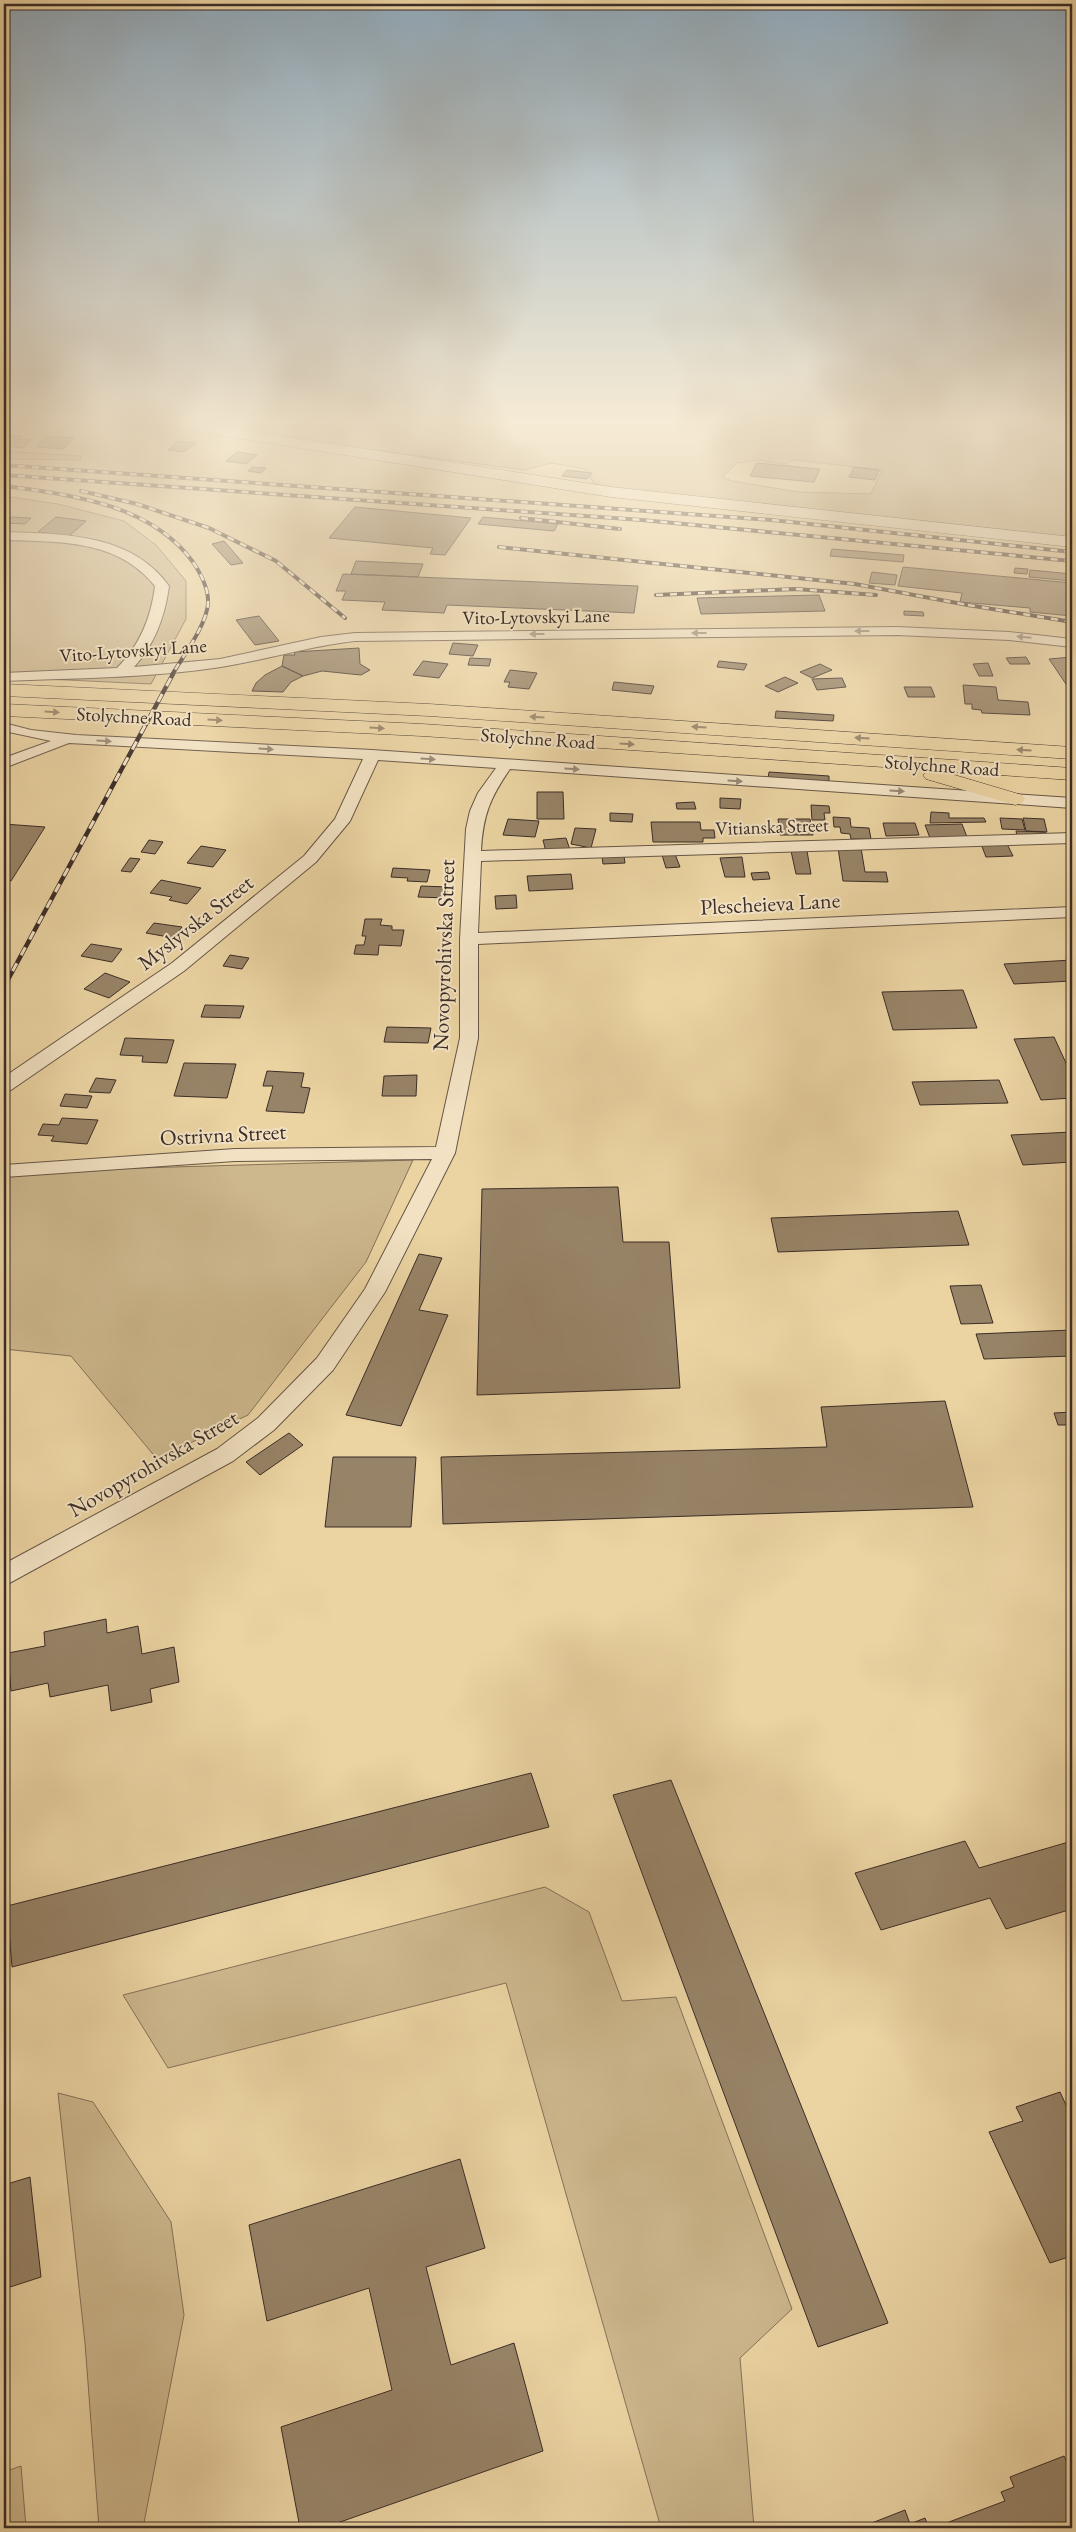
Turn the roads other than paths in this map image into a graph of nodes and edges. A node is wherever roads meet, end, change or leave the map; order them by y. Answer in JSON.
{"nodes":[{"id":1,"x":91,"y":543,"type":"edge"},
{"id":2,"x":1072,"y":643,"type":"edge"},
{"id":3,"x":122,"y":672,"type":"junction"},
{"id":4,"x":4,"y":677,"type":"edge"},
{"id":5,"x":4,"y":690,"type":"edge"},
{"id":6,"x":4,"y":710,"type":"edge"},
{"id":7,"x":6,"y":728,"type":"edge"},
{"id":8,"x":76,"y":739,"type":"junction"},
{"id":9,"x":1072,"y":753,"type":"edge"},
{"id":10,"x":372,"y":755,"type":"junction"},
{"id":11,"x":4,"y":758,"type":"edge"},
{"id":12,"x":884,"y":760,"type":"junction"},
{"id":13,"x":4,"y":763,"type":"edge"},
{"id":14,"x":506,"y":764,"type":"junction"},
{"id":15,"x":1072,"y":774,"type":"edge"},
{"id":16,"x":1015,"y":799,"type":"junction"},
{"id":17,"x":1072,"y":803,"type":"edge"},
{"id":18,"x":1072,"y":838,"type":"edge"},
{"id":19,"x":472,"y":856,"type":"junction"},
{"id":20,"x":1072,"y":912,"type":"edge"},
{"id":21,"x":469,"y":939,"type":"junction"},
{"id":22,"x":4,"y":1086,"type":"edge"},
{"id":23,"x":445,"y":1153,"type":"junction"},
{"id":24,"x":4,"y":1171,"type":"edge"},
{"id":25,"x":4,"y":1576,"type":"edge"}],
"edges":[{"from":1,"to":3,"type":"street"},
{"from":2,"to":3,"type":"street","name":"Vito-Lytovskyi Lane","one_way":true},
{"from":3,"to":4,"type":"street","name":"Vito-Lytovskyi Lane"},
{"from":9,"to":5,"type":"highway","name":"Stolychne Road","one_way":true},
{"from":6,"to":12,"type":"highway","name":"Stolychne Road","one_way":true},
{"from":7,"to":8,"type":"street"},
{"from":7,"to":11,"type":"street"},
{"from":8,"to":10,"type":"street","one_way":true},
{"from":8,"to":13,"type":"street"},
{"from":10,"to":14,"type":"street","one_way":true},
{"from":10,"to":22,"type":"street","name":"Myslyvska Street"},
{"from":12,"to":15,"type":"highway","name":"Stolychne Road"},
{"from":12,"to":16,"type":"highway"},
{"from":14,"to":16,"type":"street","one_way":true},
{"from":14,"to":19,"type":"street","name":"Novopyrohivska Street"},
{"from":16,"to":17,"type":"street"},
{"from":18,"to":19,"type":"street","name":"Vitianska Street"},
{"from":19,"to":21,"type":"street","name":"Novopyrohivska Street"},
{"from":20,"to":21,"type":"street","name":"Plescheieva Lane"},
{"from":21,"to":23,"type":"street","name":"Novopyrohivska Street"},
{"from":23,"to":24,"type":"street","name":"Ostrivna Street"},
{"from":23,"to":25,"type":"street","name":"Novopyrohivska Street"}]}
